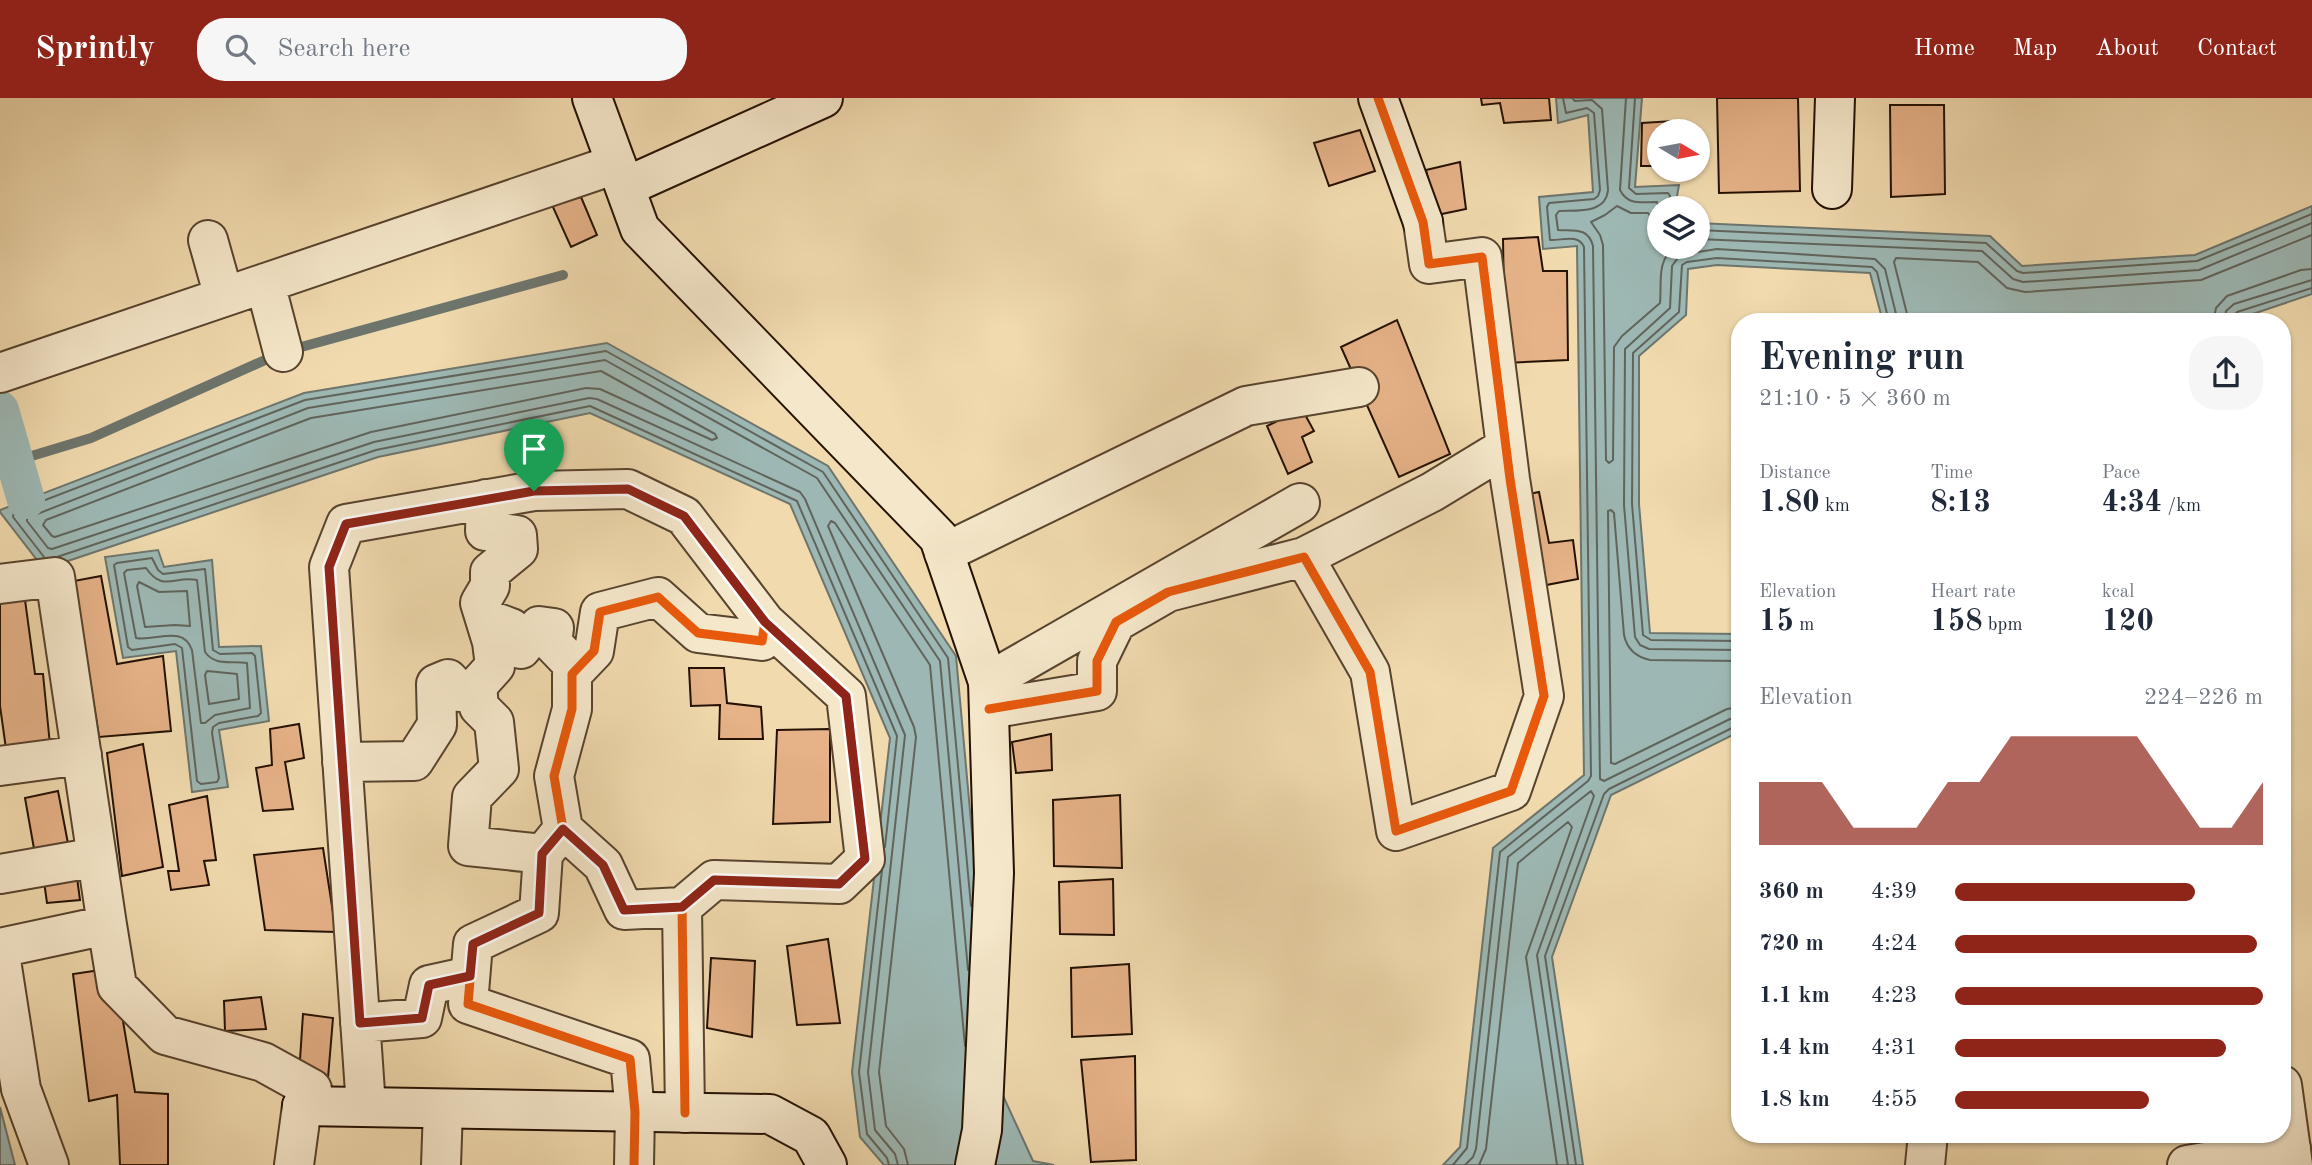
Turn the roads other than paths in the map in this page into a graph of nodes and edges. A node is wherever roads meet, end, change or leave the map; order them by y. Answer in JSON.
{"nodes":[{"id":1,"x":592,"y":98,"type":"edge"},
{"id":2,"x":823,"y":98,"type":"edge"},
{"id":3,"x":1378,"y":98,"type":"edge"},
{"id":4,"x":1835,"y":98,"type":"edge"},
{"id":5,"x":620,"y":176,"type":"junction"},
{"id":6,"x":1832,"y":189,"type":"dead end"},
{"id":7,"x":208,"y":240,"type":"dead end"},
{"id":8,"x":265,"y":283,"type":"junction"},
{"id":9,"x":224,"y":297,"type":"junction"},
{"id":10,"x":283,"y":352,"type":"dead end"},
{"id":11,"x":0,"y":375,"type":"edge"},
{"id":12,"x":0,"y":385,"type":"edge"},
{"id":13,"x":1359,"y":387,"type":"dead end"},
{"id":14,"x":1506,"y":447,"type":"junction"},
{"id":15,"x":486,"y":499,"type":"junction"},
{"id":16,"x":1300,"y":503,"type":"dead end"},
{"id":17,"x":944,"y":553,"type":"junction"},
{"id":18,"x":1304,"y":557,"type":"junction"},
{"id":19,"x":0,"y":583,"type":"edge"},
{"id":20,"x":485,"y":618,"type":"junction"},
{"id":21,"x":765,"y":622,"type":"junction"},
{"id":22,"x":577,"y":669,"type":"junction"},
{"id":23,"x":478,"y":692,"type":"junction"},
{"id":24,"x":989,"y":695,"type":"junction"},
{"id":25,"x":82,"y":755,"type":"junction"},
{"id":26,"x":342,"y":762,"type":"junction"},
{"id":27,"x":0,"y":766,"type":"edge"},
{"id":28,"x":553,"y":841,"type":"junction"},
{"id":29,"x":97,"y":857,"type":"junction"},
{"id":30,"x":0,"y":874,"type":"edge"},
{"id":31,"x":682,"y":907,"type":"junction"},
{"id":32,"x":107,"y":925,"type":"junction"},
{"id":33,"x":0,"y":948,"type":"edge"},
{"id":34,"x":0,"y":954,"type":"edge"},
{"id":35,"x":470,"y":976,"type":"junction"},
{"id":36,"x":360,"y":1023,"type":"junction"},
{"id":37,"x":302,"y":1106,"type":"junction"},
{"id":38,"x":366,"y":1107,"type":"junction"},
{"id":39,"x":443,"y":1109,"type":"junction"},
{"id":40,"x":635,"y":1112,"type":"junction"},
{"id":41,"x":685,"y":1113,"type":"junction"},
{"id":42,"x":1927,"y":1143,"type":"edge"},
{"id":43,"x":2292,"y":1157,"type":"edge"},
{"id":44,"x":49,"y":1165,"type":"edge"},
{"id":45,"x":294,"y":1165,"type":"edge"},
{"id":46,"x":441,"y":1165,"type":"edge"},
{"id":47,"x":634,"y":1165,"type":"edge"},
{"id":48,"x":827,"y":1165,"type":"edge"},
{"id":49,"x":975,"y":1165,"type":"edge"},
{"id":50,"x":1925,"y":1165,"type":"edge"},
{"id":51,"x":2187,"y":1165,"type":"edge"}],
"edges":[{"from":1,"to":5,"type":"street"},
{"from":2,"to":5,"type":"street"},
{"from":3,"to":14,"type":"street"},
{"from":4,"to":6,"type":"street"},
{"from":5,"to":8,"type":"street"},
{"from":5,"to":17,"type":"street"},
{"from":7,"to":9,"type":"street"},
{"from":8,"to":9,"type":"street"},
{"from":8,"to":10,"type":"street"},
{"from":9,"to":11,"type":"street"},
{"from":11,"to":12,"type":"street"},
{"from":13,"to":17,"type":"street"},
{"from":14,"to":18,"type":"street"},
{"from":14,"to":18,"type":"street"},
{"from":15,"to":20,"type":"street"},
{"from":15,"to":21,"type":"street"},
{"from":15,"to":26,"type":"street"},
{"from":16,"to":24,"type":"street"},
{"from":17,"to":24,"type":"street"},
{"from":18,"to":24,"type":"street"},
{"from":19,"to":25,"type":"street"},
{"from":20,"to":22,"type":"street"},
{"from":20,"to":23,"type":"street"},
{"from":21,"to":22,"type":"street"},
{"from":21,"to":31,"type":"street"},
{"from":22,"to":28,"type":"street"},
{"from":23,"to":26,"type":"street"},
{"from":23,"to":28,"type":"street"},
{"from":24,"to":49,"type":"street"},
{"from":25,"to":27,"type":"street"},
{"from":25,"to":29,"type":"street"},
{"from":26,"to":36,"type":"street"},
{"from":28,"to":31,"type":"street"},
{"from":28,"to":35,"type":"street"},
{"from":29,"to":30,"type":"street"},
{"from":29,"to":32,"type":"street"},
{"from":31,"to":41,"type":"street"},
{"from":32,"to":33,"type":"street"},
{"from":32,"to":37,"type":"street"},
{"from":34,"to":44,"type":"street"},
{"from":35,"to":36,"type":"street"},
{"from":35,"to":40,"type":"street"},
{"from":36,"to":38,"type":"street"},
{"from":37,"to":38,"type":"street"},
{"from":37,"to":45,"type":"street"},
{"from":38,"to":39,"type":"street"},
{"from":39,"to":40,"type":"street"},
{"from":39,"to":46,"type":"street"},
{"from":40,"to":41,"type":"street"},
{"from":40,"to":47,"type":"street"},
{"from":41,"to":48,"type":"street"},
{"from":42,"to":50,"type":"street"},
{"from":43,"to":51,"type":"street"}]}
